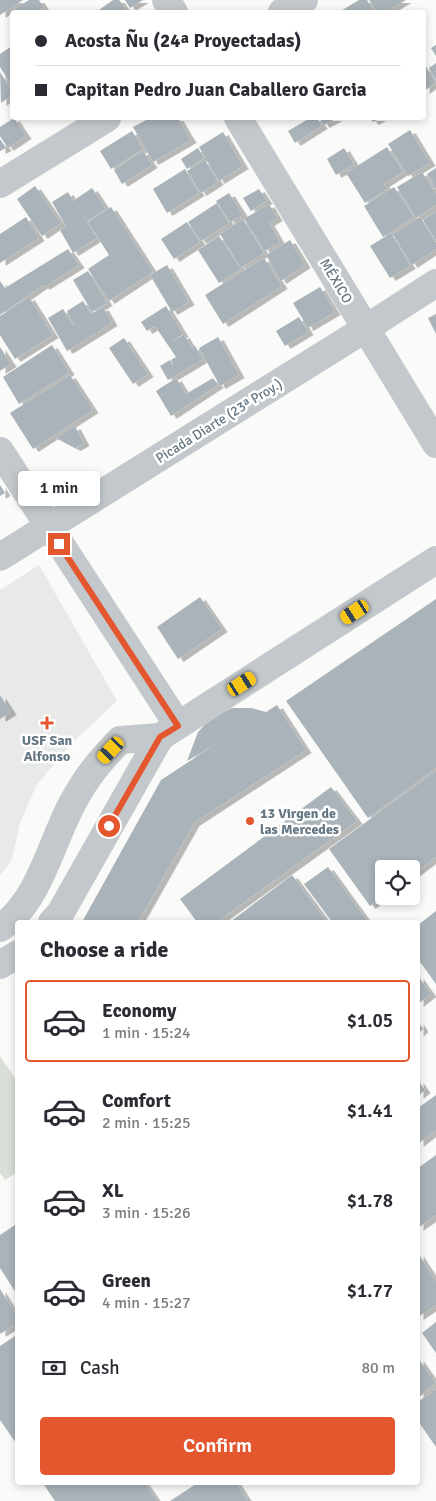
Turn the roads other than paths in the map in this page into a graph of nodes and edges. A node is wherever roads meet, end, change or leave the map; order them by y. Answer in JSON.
{"nodes":[{"id":1,"x":304,"y":0,"type":"edge"},
{"id":2,"x":286,"y":10,"type":"edge"},
{"id":3,"x":104,"y":120,"type":"edge"},
{"id":4,"x":239,"y":120,"type":"edge"},
{"id":5,"x":0,"y":184,"type":"edge"},
{"id":6,"x":436,"y":283,"type":"edge"},
{"id":7,"x":365,"y":329,"type":"junction"},
{"id":8,"x":436,"y":444,"type":"edge"},
{"id":9,"x":0,"y":451,"type":"edge"},
{"id":10,"x":48,"y":527,"type":"junction"},
{"id":11,"x":0,"y":557,"type":"edge"},
{"id":12,"x":436,"y":560,"type":"edge"},
{"id":13,"x":169,"y":731,"type":"junction"},
{"id":14,"x":54,"y":920,"type":"edge"},
{"id":15,"x":0,"y":928,"type":"edge"},
{"id":16,"x":15,"y":956,"type":"edge"},
{"id":17,"x":0,"y":965,"type":"edge"}],
"edges":[{"from":1,"to":2,"type":"street"},
{"from":3,"to":5,"type":"street"},
{"from":4,"to":7,"type":"street","name":"MÉXICO"},
{"from":6,"to":7,"type":"street","name":"Picada Diarte (23ª Proy.)"},
{"from":7,"to":8,"type":"street","name":"MÉXICO"},
{"from":7,"to":10,"type":"street","name":"Picada Diarte (23ª Proy.)"},
{"from":9,"to":10,"type":"street"},
{"from":10,"to":11,"type":"street","name":"Picada Diarte (23ª Proy.)"},
{"from":10,"to":13,"type":"street"},
{"from":12,"to":13,"type":"street"},
{"from":13,"to":14,"type":"street"},
{"from":13,"to":15,"type":"street"},
{"from":16,"to":17,"type":"street"}]}
